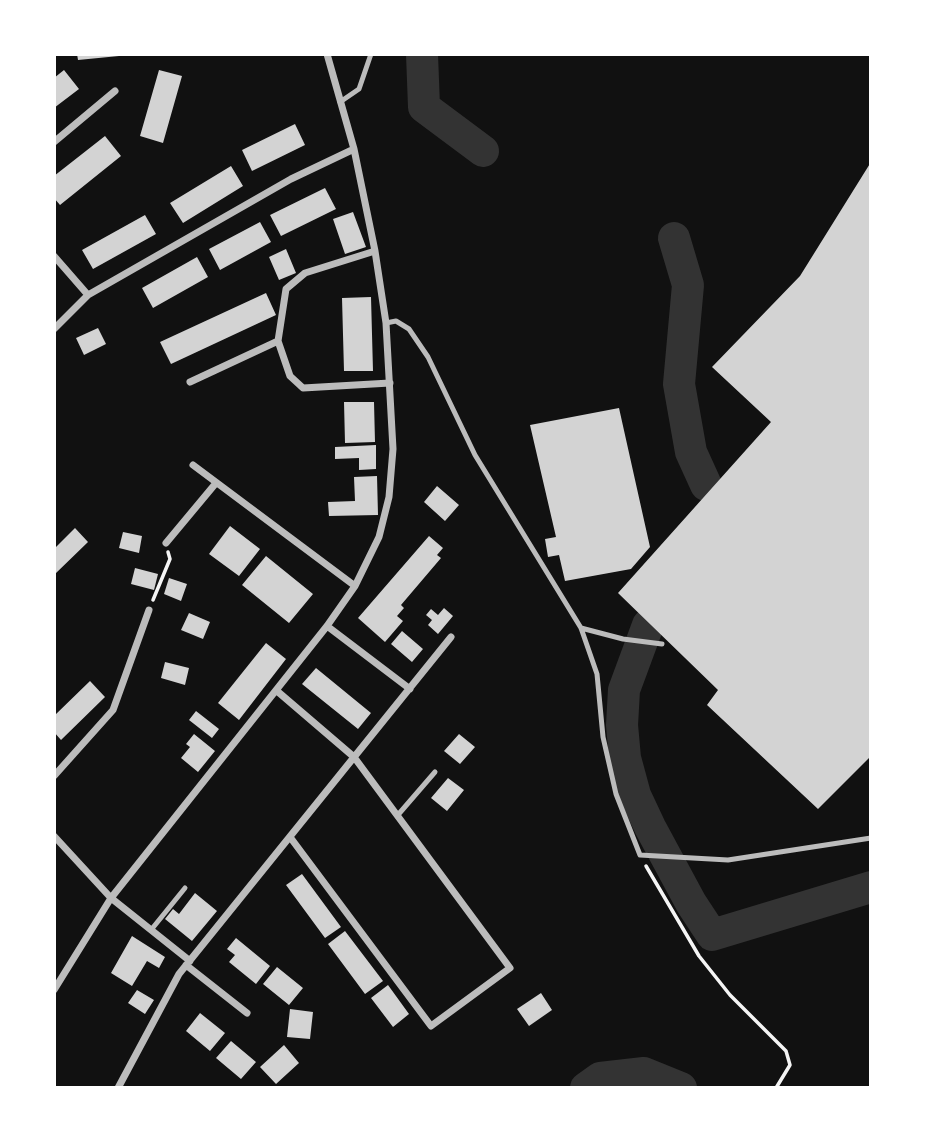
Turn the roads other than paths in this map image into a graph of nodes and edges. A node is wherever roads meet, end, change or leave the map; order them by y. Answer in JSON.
{"nodes":[{"id":1,"x":327,"y":54,"type":"edge"},
{"id":2,"x":371,"y":54,"type":"edge"},
{"id":3,"x":115,"y":91,"type":"dead end"},
{"id":4,"x":340,"y":103,"type":"junction"},
{"id":5,"x":54,"y":142,"type":"edge"},
{"id":6,"x":354,"y":149,"type":"junction"},
{"id":7,"x":376,"y":251,"type":"junction"},
{"id":8,"x":54,"y":256,"type":"edge"},
{"id":9,"x":88,"y":295,"type":"junction"},
{"id":10,"x":386,"y":323,"type":"junction"},
{"id":11,"x":54,"y":329,"type":"edge"},
{"id":12,"x":278,"y":341,"type":"junction"},
{"id":13,"x":190,"y":382,"type":"dead end"},
{"id":14,"x":390,"y":383,"type":"junction"},
{"id":15,"x":193,"y":466,"type":"dead end"},
{"id":16,"x":216,"y":483,"type":"junction"},
{"id":17,"x":166,"y":543,"type":"road end"},
{"id":18,"x":355,"y":586,"type":"junction"},
{"id":19,"x":149,"y":610,"type":"road end"},
{"id":20,"x":327,"y":626,"type":"junction"},
{"id":21,"x":581,"y":628,"type":"junction"},
{"id":22,"x":451,"y":637,"type":"dead end"},
{"id":23,"x":662,"y":644,"type":"dead end"},
{"id":24,"x":410,"y":689,"type":"junction"},
{"id":25,"x":277,"y":691,"type":"junction"},
{"id":26,"x":354,"y":757,"type":"junction"},
{"id":27,"x":435,"y":772,"type":"dead end"},
{"id":28,"x":54,"y":776,"type":"edge"},
{"id":29,"x":397,"y":816,"type":"junction"},
{"id":30,"x":54,"y":835,"type":"edge"},
{"id":31,"x":290,"y":837,"type":"junction"},
{"id":32,"x":871,"y":838,"type":"edge"},
{"id":33,"x":184,"y":888,"type":"dead end"},
{"id":34,"x":111,"y":898,"type":"junction"},
{"id":35,"x":151,"y":930,"type":"junction"},
{"id":36,"x":188,"y":963,"type":"junction"},
{"id":37,"x":54,"y":989,"type":"edge"},
{"id":38,"x":247,"y":1013,"type":"dead end"},
{"id":39,"x":118,"y":1088,"type":"edge"}],
"edges":[{"from":1,"to":4,"type":"street"},
{"from":2,"to":4,"type":"lane"},
{"from":3,"to":5,"type":"street"},
{"from":4,"to":6,"type":"street"},
{"from":6,"to":7,"type":"street"},
{"from":6,"to":9,"type":"street"},
{"from":7,"to":10,"type":"street"},
{"from":7,"to":12,"type":"street"},
{"from":8,"to":9,"type":"street"},
{"from":9,"to":11,"type":"street"},
{"from":10,"to":14,"type":"street"},
{"from":10,"to":21,"type":"lane"},
{"from":12,"to":13,"type":"street"},
{"from":12,"to":14,"type":"street"},
{"from":14,"to":18,"type":"street"},
{"from":15,"to":16,"type":"street"},
{"from":16,"to":17,"type":"street"},
{"from":16,"to":18,"type":"street"},
{"from":18,"to":20,"type":"street"},
{"from":19,"to":28,"type":"street"},
{"from":20,"to":24,"type":"street"},
{"from":20,"to":25,"type":"street"},
{"from":21,"to":23,"type":"lane"},
{"from":21,"to":32,"type":"lane"},
{"from":22,"to":24,"type":"street"},
{"from":24,"to":26,"type":"street"},
{"from":25,"to":26,"type":"street"},
{"from":25,"to":34,"type":"street"},
{"from":26,"to":29,"type":"street"},
{"from":26,"to":31,"type":"street"},
{"from":27,"to":29,"type":"lane"},
{"from":29,"to":31,"type":"street"},
{"from":30,"to":34,"type":"street"},
{"from":31,"to":36,"type":"street"},
{"from":33,"to":35,"type":"lane"},
{"from":34,"to":35,"type":"street"},
{"from":34,"to":37,"type":"street"},
{"from":35,"to":36,"type":"street"},
{"from":36,"to":38,"type":"street"},
{"from":36,"to":39,"type":"street"}]}
